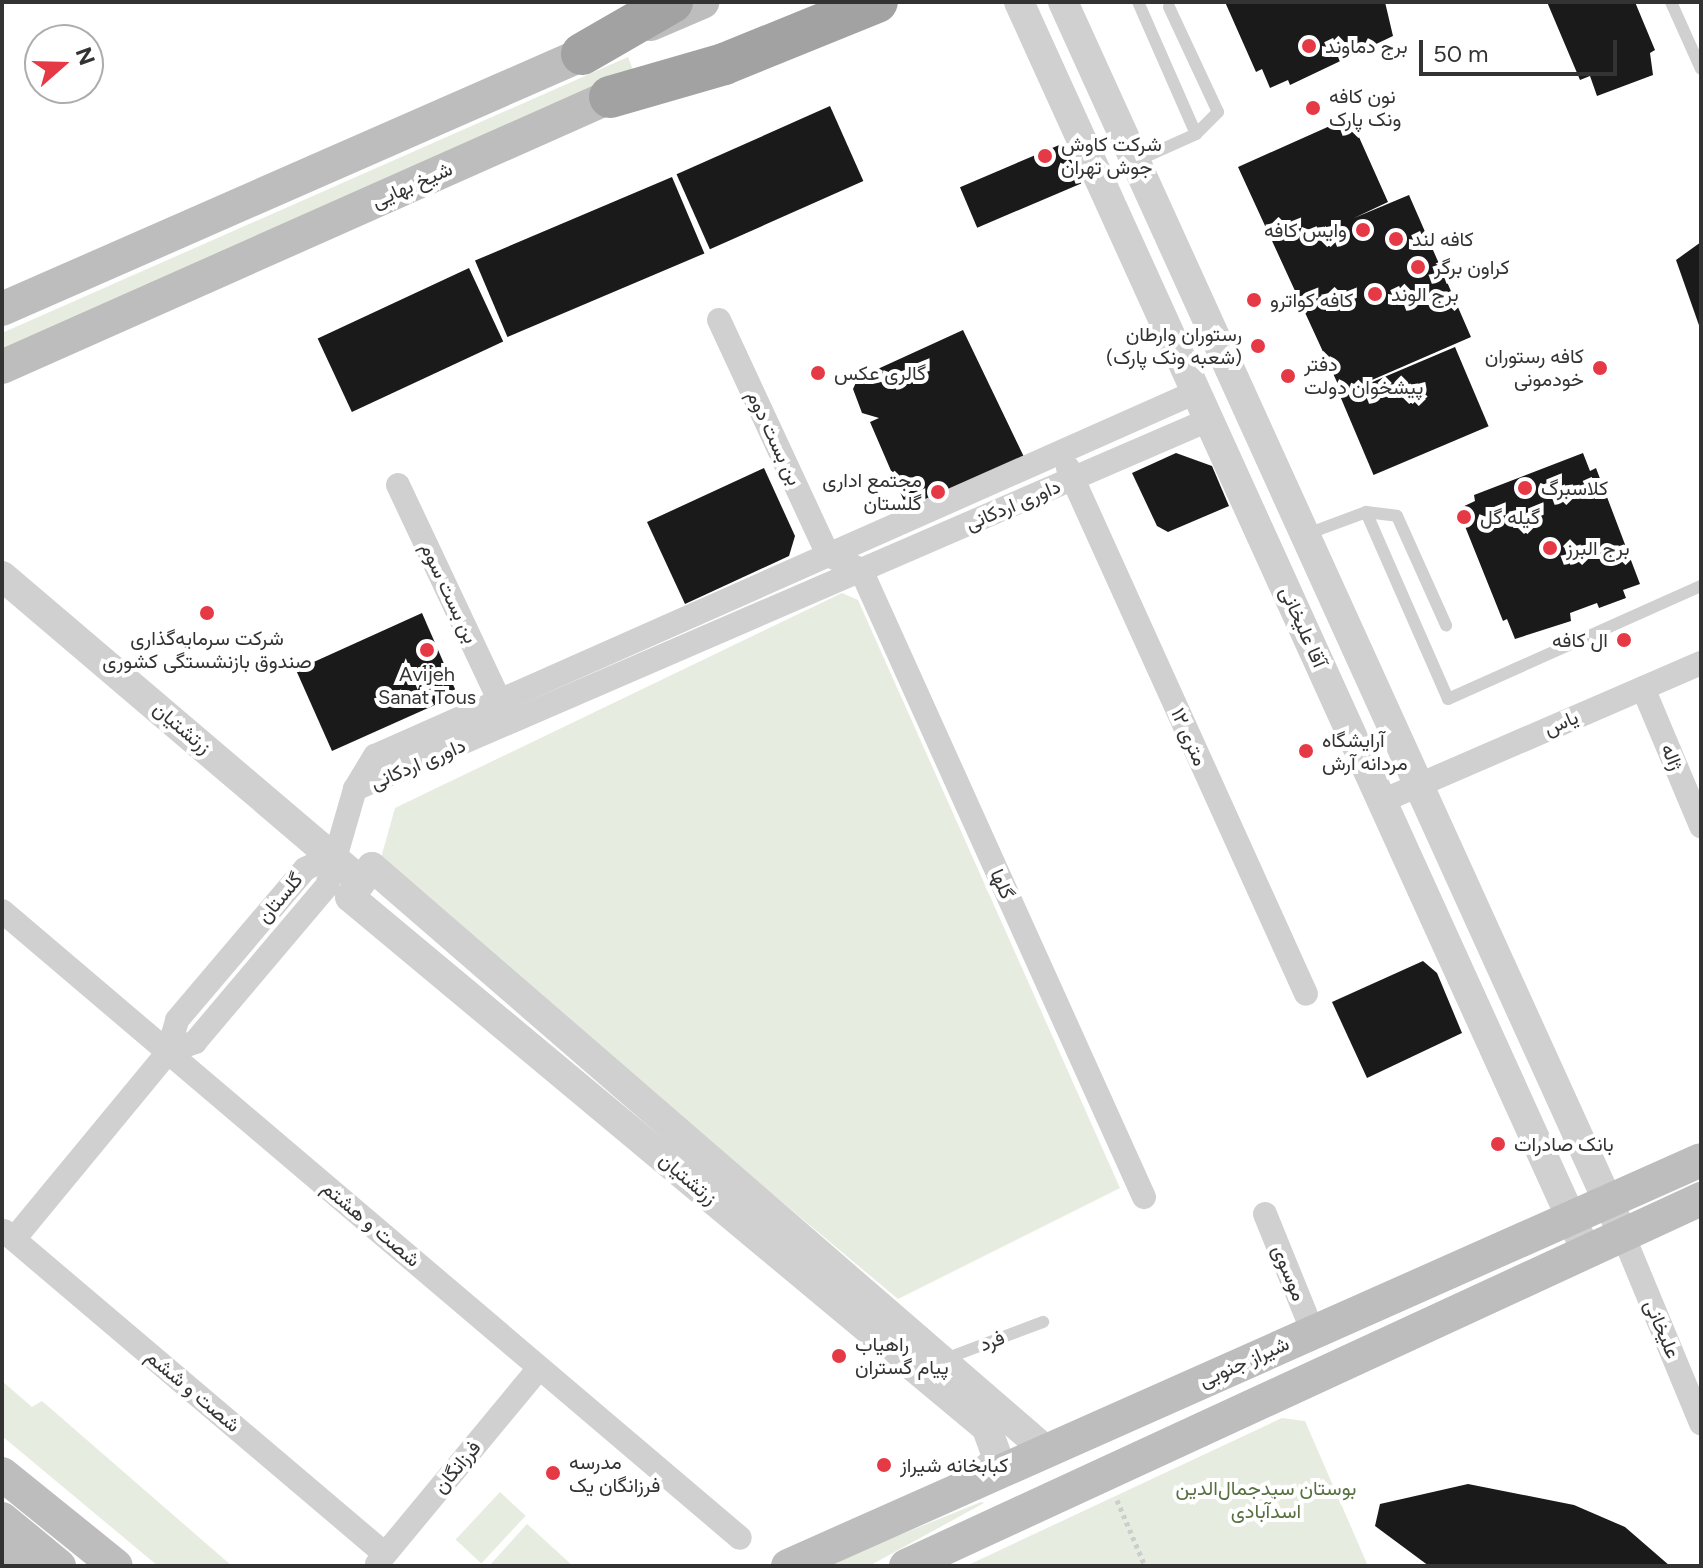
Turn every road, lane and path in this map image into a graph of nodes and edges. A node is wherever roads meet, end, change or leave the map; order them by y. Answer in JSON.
{"nodes":[{"id":1,"x":672,"y":2,"type":"edge"},
{"id":2,"x":702,"y":2,"type":"edge"},
{"id":3,"x":822,"y":2,"type":"edge"},
{"id":4,"x":877,"y":2,"type":"edge"},
{"id":5,"x":1019,"y":2,"type":"edge"},
{"id":6,"x":1063,"y":2,"type":"edge"},
{"id":7,"x":1138,"y":2,"type":"edge"},
{"id":8,"x":1671,"y":2,"type":"edge"},
{"id":9,"x":1169,"y":7,"type":"dead end"},
{"id":10,"x":582,"y":54,"type":"junction"},
{"id":11,"x":1701,"y":69,"type":"edge"},
{"id":12,"x":610,"y":97,"type":"junction"},
{"id":13,"x":1112,"y":109,"type":"junction"},
{"id":14,"x":1075,"y":126,"type":"junction"},
{"id":15,"x":1196,"y":134,"type":"junction"},
{"id":16,"x":1136,"y":161,"type":"junction"},
{"id":17,"x":2,"y":309,"type":"edge"},
{"id":18,"x":719,"y":320,"type":"dead end"},
{"id":19,"x":2,"y":367,"type":"edge"},
{"id":20,"x":1234,"y":375,"type":"junction"},
{"id":21,"x":1196,"y":392,"type":"junction"},
{"id":22,"x":1247,"y":402,"type":"junction"},
{"id":23,"x":1208,"y":420,"type":"junction"},
{"id":24,"x":1061,"y":452,"type":"junction"},
{"id":25,"x":1073,"y":479,"type":"junction"},
{"id":26,"x":398,"y":485,"type":"dead end"},
{"id":27,"x":1366,"y":512,"type":"junction"},
{"id":28,"x":1307,"y":534,"type":"junction"},
{"id":29,"x":828,"y":555,"type":"junction"},
{"id":30,"x":861,"y":570,"type":"junction"},
{"id":31,"x":2,"y":576,"type":"edge"},
{"id":32,"x":1701,"y":586,"type":"edge"},
{"id":33,"x":1446,"y":625,"type":"dead end"},
{"id":34,"x":1701,"y":663,"type":"edge"},
{"id":35,"x":1643,"y":688,"type":"junction"},
{"id":36,"x":505,"y":712,"type":"junction"},
{"id":37,"x":1421,"y":783,"type":"junction"},
{"id":38,"x":1382,"y":801,"type":"junction"},
{"id":39,"x":1701,"y":826,"type":"edge"},
{"id":40,"x":334,"y":855,"type":"junction"},
{"id":41,"x":361,"y":881,"type":"junction"},
{"id":42,"x":2,"y":911,"type":"edge"},
{"id":43,"x":1306,"y":994,"type":"dead end"},
{"id":44,"x":168,"y":1052,"type":"junction"},
{"id":45,"x":1701,"y":1160,"type":"edge"},
{"id":46,"x":1144,"y":1197,"type":"dead end"},
{"id":47,"x":1701,"y":1199,"type":"edge"},
{"id":48,"x":1607,"y":1201,"type":"junction"},
{"id":49,"x":1265,"y":1214,"type":"dead end"},
{"id":50,"x":1571,"y":1218,"type":"junction"},
{"id":51,"x":8,"y":1234,"type":"edge"},
{"id":52,"x":1623,"y":1235,"type":"junction"},
{"id":53,"x":1587,"y":1253,"type":"junction"},
{"id":54,"x":1043,"y":1322,"type":"dead end"},
{"id":55,"x":1313,"y":1332,"type":"junction"},
{"id":56,"x":942,"y":1360,"type":"junction"},
{"id":57,"x":539,"y":1368,"type":"junction"},
{"id":58,"x":1701,"y":1423,"type":"edge"},
{"id":59,"x":1044,"y":1449,"type":"junction"},
{"id":60,"x":2,"y":1474,"type":"edge"},
{"id":61,"x":970,"y":1483,"type":"junction"},
{"id":62,"x":1117,"y":1500,"type":"dead end"},
{"id":63,"x":2,"y":1519,"type":"edge"},
{"id":64,"x":740,"y":1538,"type":"dead end"},
{"id":65,"x":2,"y":1554,"type":"edge"},
{"id":66,"x":380,"y":1560,"type":"edge"},
{"id":67,"x":911,"y":1565,"type":"edge"},
{"id":68,"x":16,"y":1566,"type":"edge"},
{"id":69,"x":59,"y":1566,"type":"edge"},
{"id":70,"x":116,"y":1566,"type":"edge"},
{"id":71,"x":788,"y":1566,"type":"edge"},
{"id":72,"x":1145,"y":1566,"type":"edge"}],
"edges":[{"from":1,"to":10,"type":"highway"},
{"from":2,"to":10,"type":"main road"},
{"from":3,"to":12,"type":"main road","name":"شیخ بهایی"},
{"from":4,"to":12,"type":"highway"},
{"from":5,"to":14,"type":"street","name":"آقا علیخانی"},
{"from":6,"to":13,"type":"street","name":"آقا علیخانی"},
{"from":7,"to":15,"type":"lane"},
{"from":8,"to":11,"type":"lane"},
{"from":9,"to":15,"type":"lane"},
{"from":10,"to":17,"type":"main road"},
{"from":12,"to":19,"type":"main road","name":"شیخ بهایی"},
{"from":13,"to":14,"type":"street"},
{"from":13,"to":16,"type":"street","name":"آقا علیخانی"},
{"from":14,"to":21,"type":"street","name":"آقا علیخانی"},
{"from":15,"to":16,"type":"lane"},
{"from":16,"to":20,"type":"street","name":"آقا علیخانی"},
{"from":18,"to":29,"type":"street","name":"بن بست دوم"},
{"from":20,"to":21,"type":"street"},
{"from":20,"to":22,"type":"street","name":"آقا علیخانی"},
{"from":21,"to":23,"type":"street","name":"آقا علیخانی"},
{"from":21,"to":24,"type":"street","name":"داوری اردکانی"},
{"from":22,"to":23,"type":"street"},
{"from":22,"to":28,"type":"street","name":"آقا علیخانی"},
{"from":23,"to":25,"type":"street","name":"داوری اردکانی"},
{"from":23,"to":38,"type":"street","name":"آقا علیخانی"},
{"from":24,"to":25,"type":"street","name":"۱۲ متری"},
{"from":24,"to":29,"type":"street","name":"داوری اردکانی"},
{"from":25,"to":30,"type":"street","name":"داوری اردکانی"},
{"from":25,"to":43,"type":"street","name":"۱۲ متری"},
{"from":26,"to":36,"type":"street","name":"بن بست سوم"},
{"from":27,"to":28,"type":"lane"},
{"from":27,"to":32,"type":"lane"},
{"from":27,"to":33,"type":"lane"},
{"from":28,"to":37,"type":"street","name":"آقا علیخانی"},
{"from":29,"to":30,"type":"street"},
{"from":29,"to":36,"type":"street","name":"داوری اردکانی"},
{"from":30,"to":36,"type":"street","name":"داوری اردکانی"},
{"from":30,"to":46,"type":"street","name":"گلها"},
{"from":31,"to":40,"type":"street","name":"زرتشتیان"},
{"from":34,"to":35,"type":"street","name":"یاس"},
{"from":35,"to":37,"type":"street","name":"یاس"},
{"from":35,"to":39,"type":"street","name":"ژاله"},
{"from":36,"to":40,"type":"street","name":"داوری اردکانی"},
{"from":37,"to":38,"type":"street","name":"یاس"},
{"from":37,"to":48,"type":"street","name":"آقا علیخانی"},
{"from":38,"to":50,"type":"street","name":"آقا علیخانی"},
{"from":40,"to":41,"type":"street","name":"زرتشتیان"},
{"from":40,"to":44,"type":"street","name":"گلستان"},
{"from":41,"to":56,"type":"street","name":"زرتشتیان"},
{"from":41,"to":61,"type":"street","name":"زرتشتیان"},
{"from":42,"to":44,"type":"street","name":"شصت و هشتم"},
{"from":44,"to":51,"type":"street","name":"گلستان"},
{"from":44,"to":57,"type":"street","name":"شصت و هشتم"},
{"from":45,"to":48,"type":"main road","name":"شیراز جنوبی"},
{"from":47,"to":52,"type":"main road"},
{"from":48,"to":50,"type":"main road","name":"شیراز جنوبی"},
{"from":48,"to":52,"type":"street","name":"آقا علیخانی"},
{"from":49,"to":55,"type":"street","name":"موسوی"},
{"from":50,"to":53,"type":"street","name":"آقا علیخانی"},
{"from":50,"to":55,"type":"main road","name":"شیراز جنوبی"},
{"from":51,"to":66,"type":"street","name":"شصت و ششم"},
{"from":52,"to":53,"type":"main road"},
{"from":52,"to":58,"type":"street","name":"علیخانی"},
{"from":53,"to":67,"type":"main road"},
{"from":54,"to":56,"type":"lane","name":"فرد"},
{"from":55,"to":59,"type":"main road","name":"شیراز جنوبی"},
{"from":56,"to":59,"type":"street","name":"زرتشتیان"},
{"from":57,"to":64,"type":"street","name":"شصت و هشتم"},
{"from":57,"to":66,"type":"street","name":"فرزانگان"},
{"from":59,"to":61,"type":"main road","name":"شیراز جنوبی"},
{"from":60,"to":70,"type":"main road"},
{"from":61,"to":71,"type":"main road","name":"شیراز جنوبی"},
{"from":62,"to":72,"type":"path"},
{"from":63,"to":69,"type":"main road"},
{"from":65,"to":68,"type":"main road"}]}
